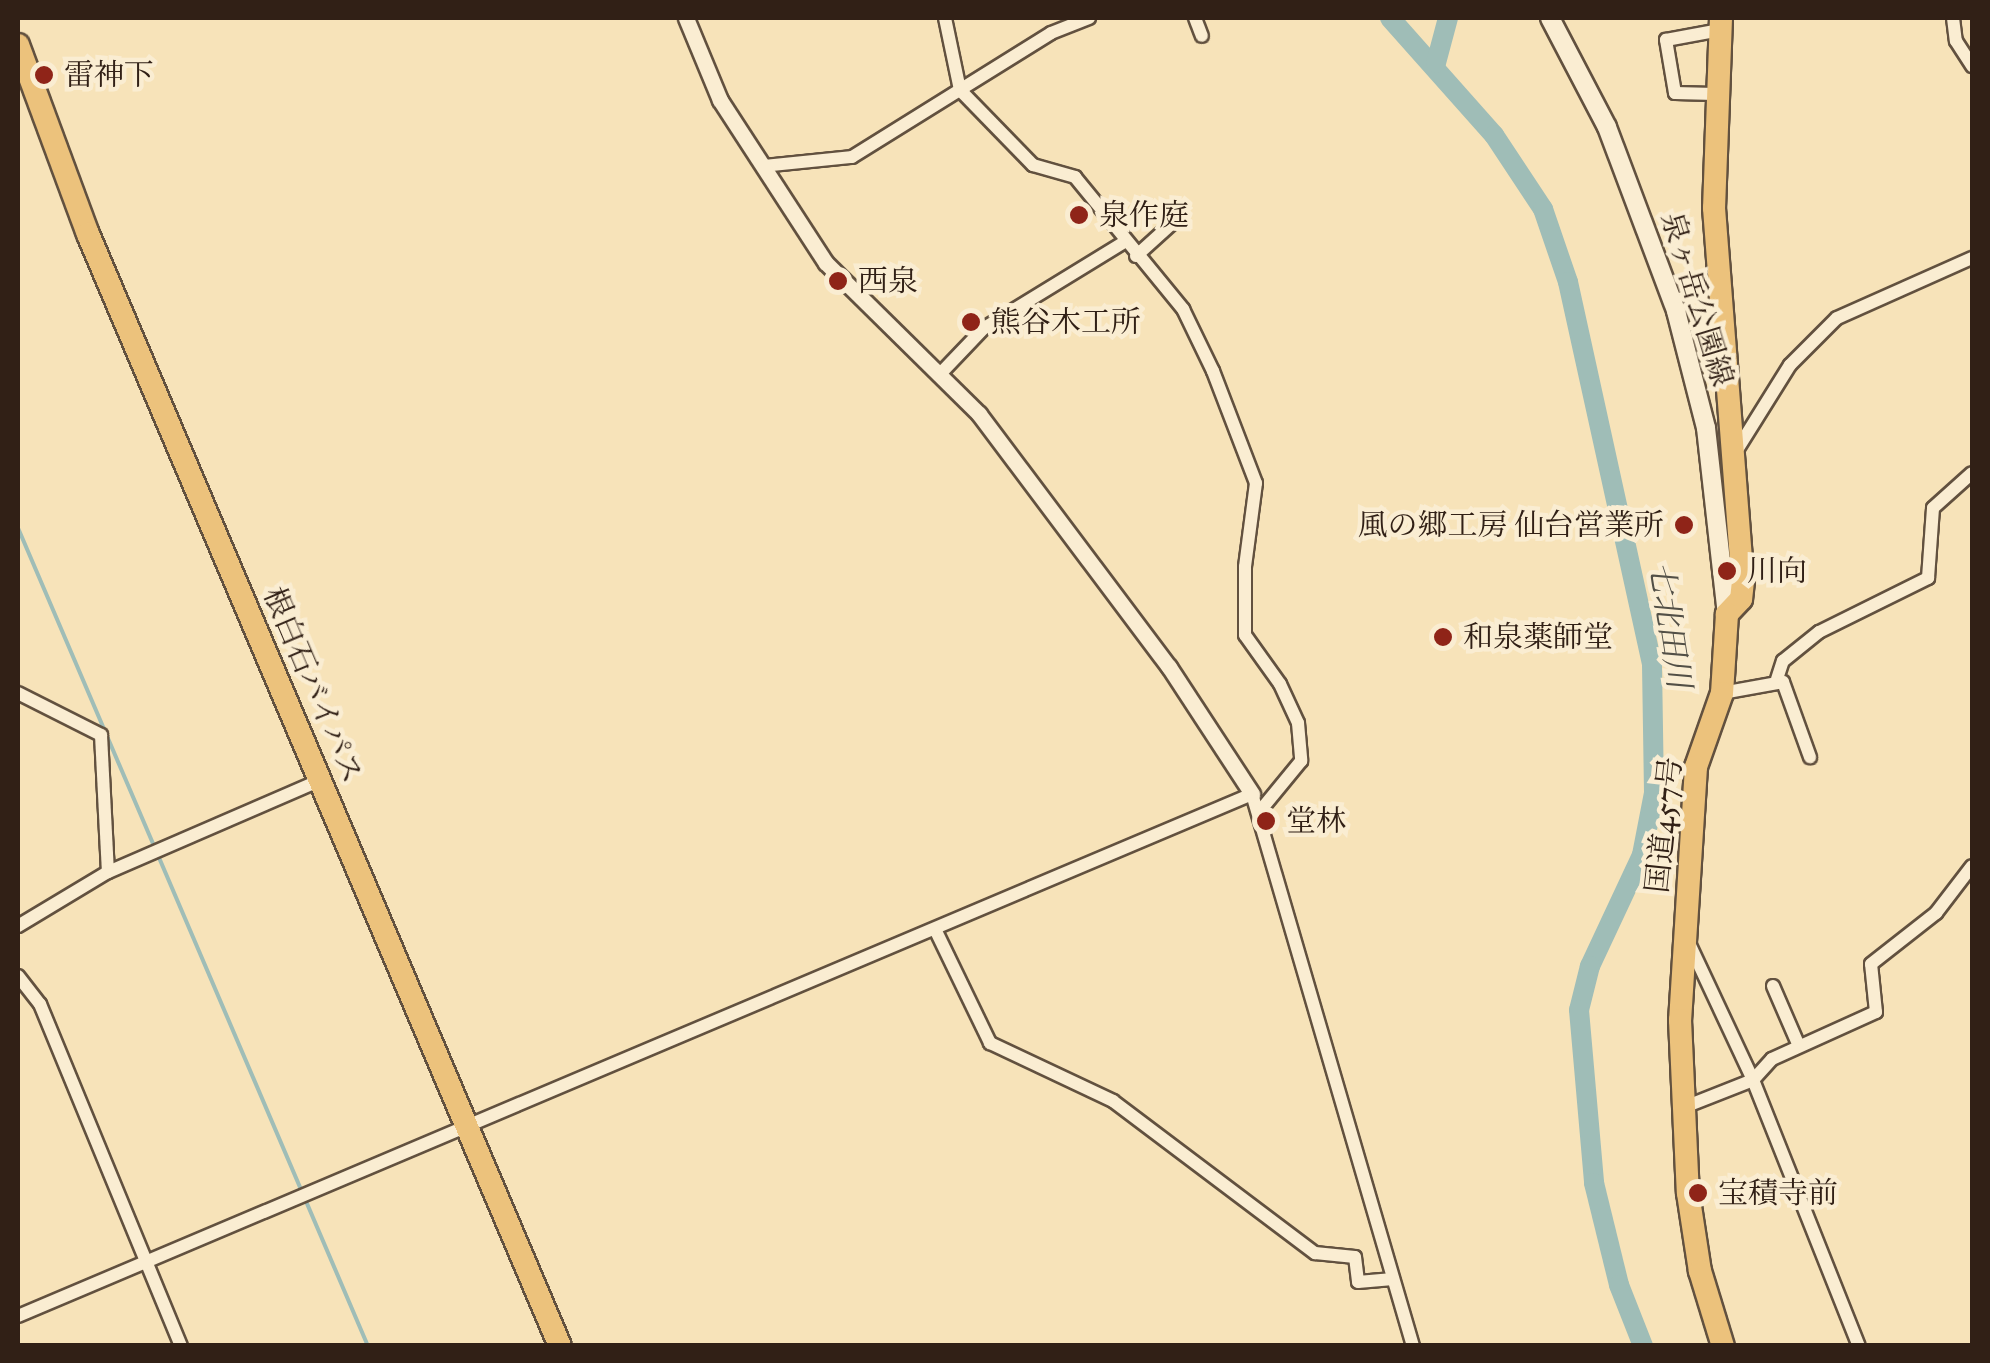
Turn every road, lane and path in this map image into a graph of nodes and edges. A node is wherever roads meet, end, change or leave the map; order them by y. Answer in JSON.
{"nodes":[{"id":1,"x":686,"y":18,"type":"edge"},
{"id":2,"x":945,"y":18,"type":"edge"},
{"id":3,"x":1089,"y":18,"type":"edge"},
{"id":4,"x":1195,"y":18,"type":"edge"},
{"id":5,"x":1550,"y":18,"type":"edge"},
{"id":6,"x":1953,"y":18,"type":"edge"},
{"id":7,"x":1721,"y":24,"type":"edge"},
{"id":8,"x":1202,"y":36,"type":"dead end"},
{"id":9,"x":18,"y":46,"type":"edge"},
{"id":10,"x":1972,"y":66,"type":"edge"},
{"id":11,"x":960,"y":90,"type":"junction"},
{"id":12,"x":1715,"y":94,"type":"junction"},
{"id":13,"x":762,"y":166,"type":"junction"},
{"id":14,"x":1178,"y":218,"type":"dead end"},
{"id":15,"x":1126,"y":241,"type":"junction"},
{"id":16,"x":1136,"y":256,"type":"junction"},
{"id":17,"x":1972,"y":258,"type":"edge"},
{"id":18,"x":941,"y":373,"type":"junction"},
{"id":19,"x":1735,"y":453,"type":"junction"},
{"id":20,"x":1972,"y":472,"type":"edge"},
{"id":21,"x":1728,"y":614,"type":"junction"},
{"id":22,"x":1777,"y":679,"type":"junction"},
{"id":23,"x":18,"y":693,"type":"edge"},
{"id":24,"x":1722,"y":694,"type":"junction"},
{"id":25,"x":1810,"y":757,"type":"dead end"},
{"id":26,"x":321,"y":780,"type":"junction"},
{"id":27,"x":1252,"y":794,"type":"junction"},
{"id":28,"x":1260,"y":811,"type":"junction"},
{"id":29,"x":1972,"y":866,"type":"edge"},
{"id":30,"x":108,"y":872,"type":"junction"},
{"id":31,"x":18,"y":926,"type":"edge"},
{"id":32,"x":935,"y":930,"type":"junction"},
{"id":33,"x":1685,"y":937,"type":"junction"},
{"id":34,"x":18,"y":976,"type":"edge"},
{"id":35,"x":1773,"y":986,"type":"dead end"},
{"id":36,"x":1799,"y":1046,"type":"junction"},
{"id":37,"x":1752,"y":1080,"type":"junction"},
{"id":38,"x":1682,"y":1108,"type":"junction"},
{"id":39,"x":467,"y":1126,"type":"junction"},
{"id":40,"x":146,"y":1261,"type":"junction"},
{"id":41,"x":1393,"y":1279,"type":"junction"},
{"id":42,"x":18,"y":1316,"type":"edge"},
{"id":43,"x":181,"y":1346,"type":"edge"},
{"id":44,"x":560,"y":1346,"type":"edge"},
{"id":45,"x":1413,"y":1346,"type":"edge"},
{"id":46,"x":1723,"y":1346,"type":"edge"},
{"id":47,"x":1859,"y":1346,"type":"edge"}],
"edges":[{"from":1,"to":13,"type":"street"},
{"from":2,"to":11,"type":"street"},
{"from":3,"to":11,"type":"street"},
{"from":4,"to":8,"type":"street"},
{"from":5,"to":21,"type":"main road","name":"泉ヶ岳公園線"},
{"from":6,"to":10,"type":"street"},
{"from":7,"to":12,"type":"highway","name":"国道457号"},
{"from":7,"to":12,"type":"street"},
{"from":9,"to":26,"type":"highway","name":"根白石バイパス"},
{"from":11,"to":13,"type":"street"},
{"from":11,"to":15,"type":"street"},
{"from":12,"to":19,"type":"highway","name":"国道457号"},
{"from":13,"to":18,"type":"street"},
{"from":14,"to":16,"type":"street"},
{"from":15,"to":16,"type":"street"},
{"from":15,"to":18,"type":"street"},
{"from":16,"to":28,"type":"street"},
{"from":17,"to":19,"type":"street"},
{"from":18,"to":27,"type":"street"},
{"from":19,"to":21,"type":"highway","name":"国道457号"},
{"from":20,"to":22,"type":"street"},
{"from":21,"to":24,"type":"highway","name":"国道457号"},
{"from":22,"to":24,"type":"street"},
{"from":22,"to":25,"type":"street"},
{"from":23,"to":30,"type":"street"},
{"from":24,"to":33,"type":"highway","name":"国道457号"},
{"from":26,"to":30,"type":"street"},
{"from":26,"to":39,"type":"highway","name":"根白石バイパス"},
{"from":27,"to":28,"type":"street"},
{"from":27,"to":32,"type":"street"},
{"from":28,"to":41,"type":"street"},
{"from":29,"to":36,"type":"street"},
{"from":30,"to":31,"type":"street"},
{"from":32,"to":39,"type":"street"},
{"from":32,"to":41,"type":"street"},
{"from":33,"to":37,"type":"street"},
{"from":33,"to":38,"type":"highway","name":"国道457号"},
{"from":34,"to":40,"type":"street"},
{"from":35,"to":36,"type":"street"},
{"from":36,"to":37,"type":"street"},
{"from":37,"to":38,"type":"street"},
{"from":37,"to":47,"type":"street"},
{"from":38,"to":46,"type":"highway","name":"国道457号"},
{"from":39,"to":40,"type":"street"},
{"from":39,"to":44,"type":"highway","name":"根白石バイパス"},
{"from":40,"to":42,"type":"street"},
{"from":40,"to":43,"type":"street"},
{"from":41,"to":45,"type":"street"}]}
